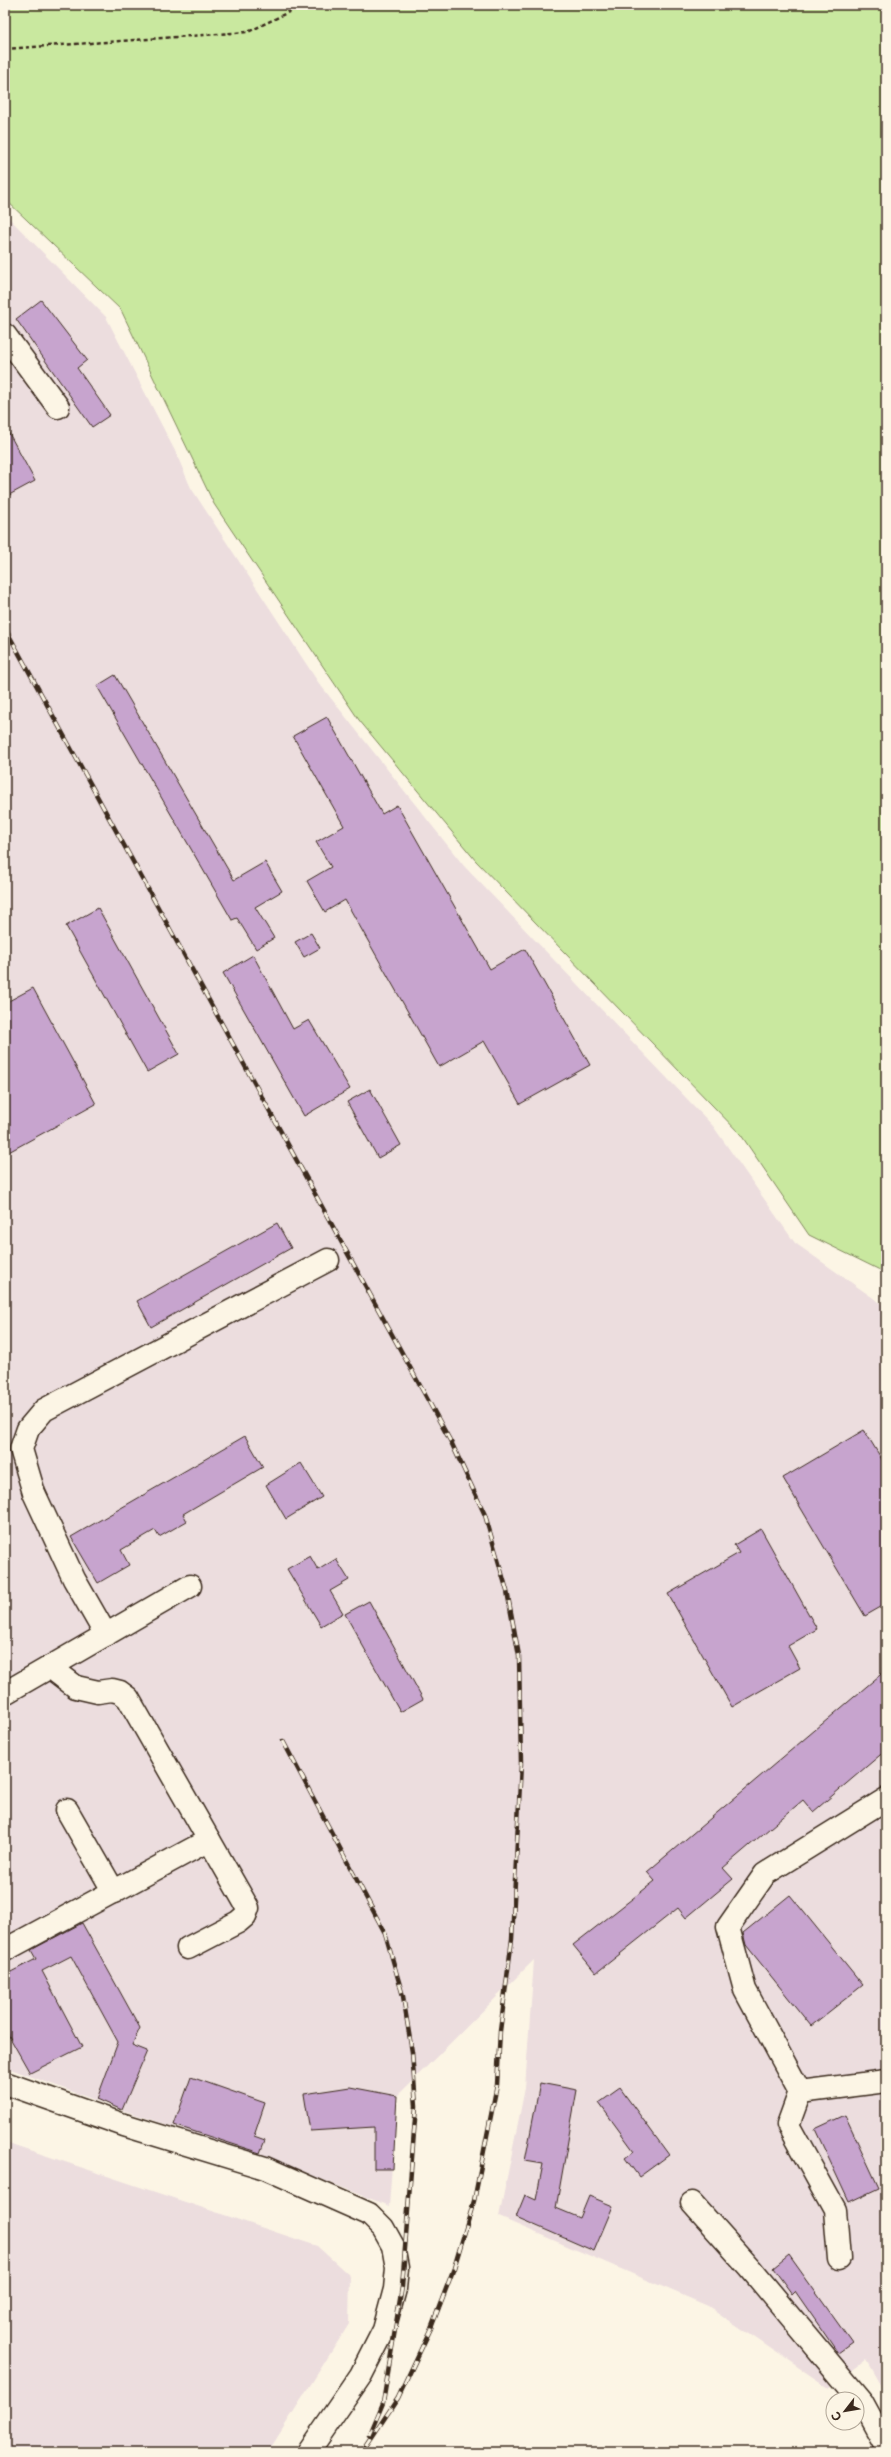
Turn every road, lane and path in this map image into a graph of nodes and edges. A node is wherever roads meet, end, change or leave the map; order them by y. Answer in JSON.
{"nodes":[{"id":1,"x":304,"y":5,"type":"edge"},
{"id":2,"x":5,"y":49,"type":"edge"},
{"id":3,"x":5,"y":335,"type":"edge"},
{"id":4,"x":58,"y":407,"type":"dead end"},
{"id":5,"x":328,"y":1260,"type":"dead end"},
{"id":6,"x":190,"y":1586,"type":"dead end"},
{"id":7,"x":106,"y":1634,"type":"junction"},
{"id":8,"x":50,"y":1667,"type":"junction"},
{"id":9,"x":5,"y":1693,"type":"edge"},
{"id":10,"x":886,"y":1799,"type":"edge"},
{"id":11,"x":67,"y":1810,"type":"dead end"},
{"id":12,"x":209,"y":1840,"type":"junction"},
{"id":13,"x":114,"y":1892,"type":"junction"},
{"id":14,"x":188,"y":1948,"type":"dead end"},
{"id":15,"x":5,"y":1950,"type":"edge"},
{"id":16,"x":886,"y":2082,"type":"edge"},
{"id":17,"x":5,"y":2083,"type":"edge"},
{"id":18,"x":800,"y":2092,"type":"junction"},
{"id":19,"x":692,"y":2203,"type":"dead end"},
{"id":20,"x":839,"y":2258,"type":"dead end"},
{"id":21,"x":886,"y":2446,"type":"edge"},
{"id":22,"x":308,"y":2452,"type":"edge"}],
"edges":[{"from":1,"to":2,"type":"path"},
{"from":3,"to":4,"type":"lane"},
{"from":5,"to":7,"type":"lane"},
{"from":6,"to":7,"type":"lane"},
{"from":7,"to":8,"type":"lane"},
{"from":8,"to":9,"type":"lane"},
{"from":8,"to":12,"type":"lane"},
{"from":10,"to":18,"type":"lane"},
{"from":11,"to":13,"type":"lane"},
{"from":12,"to":13,"type":"lane"},
{"from":12,"to":14,"type":"lane"},
{"from":13,"to":15,"type":"lane"},
{"from":16,"to":18,"type":"lane"},
{"from":17,"to":22,"type":"lane"},
{"from":18,"to":20,"type":"lane"},
{"from":19,"to":21,"type":"lane"}]}
